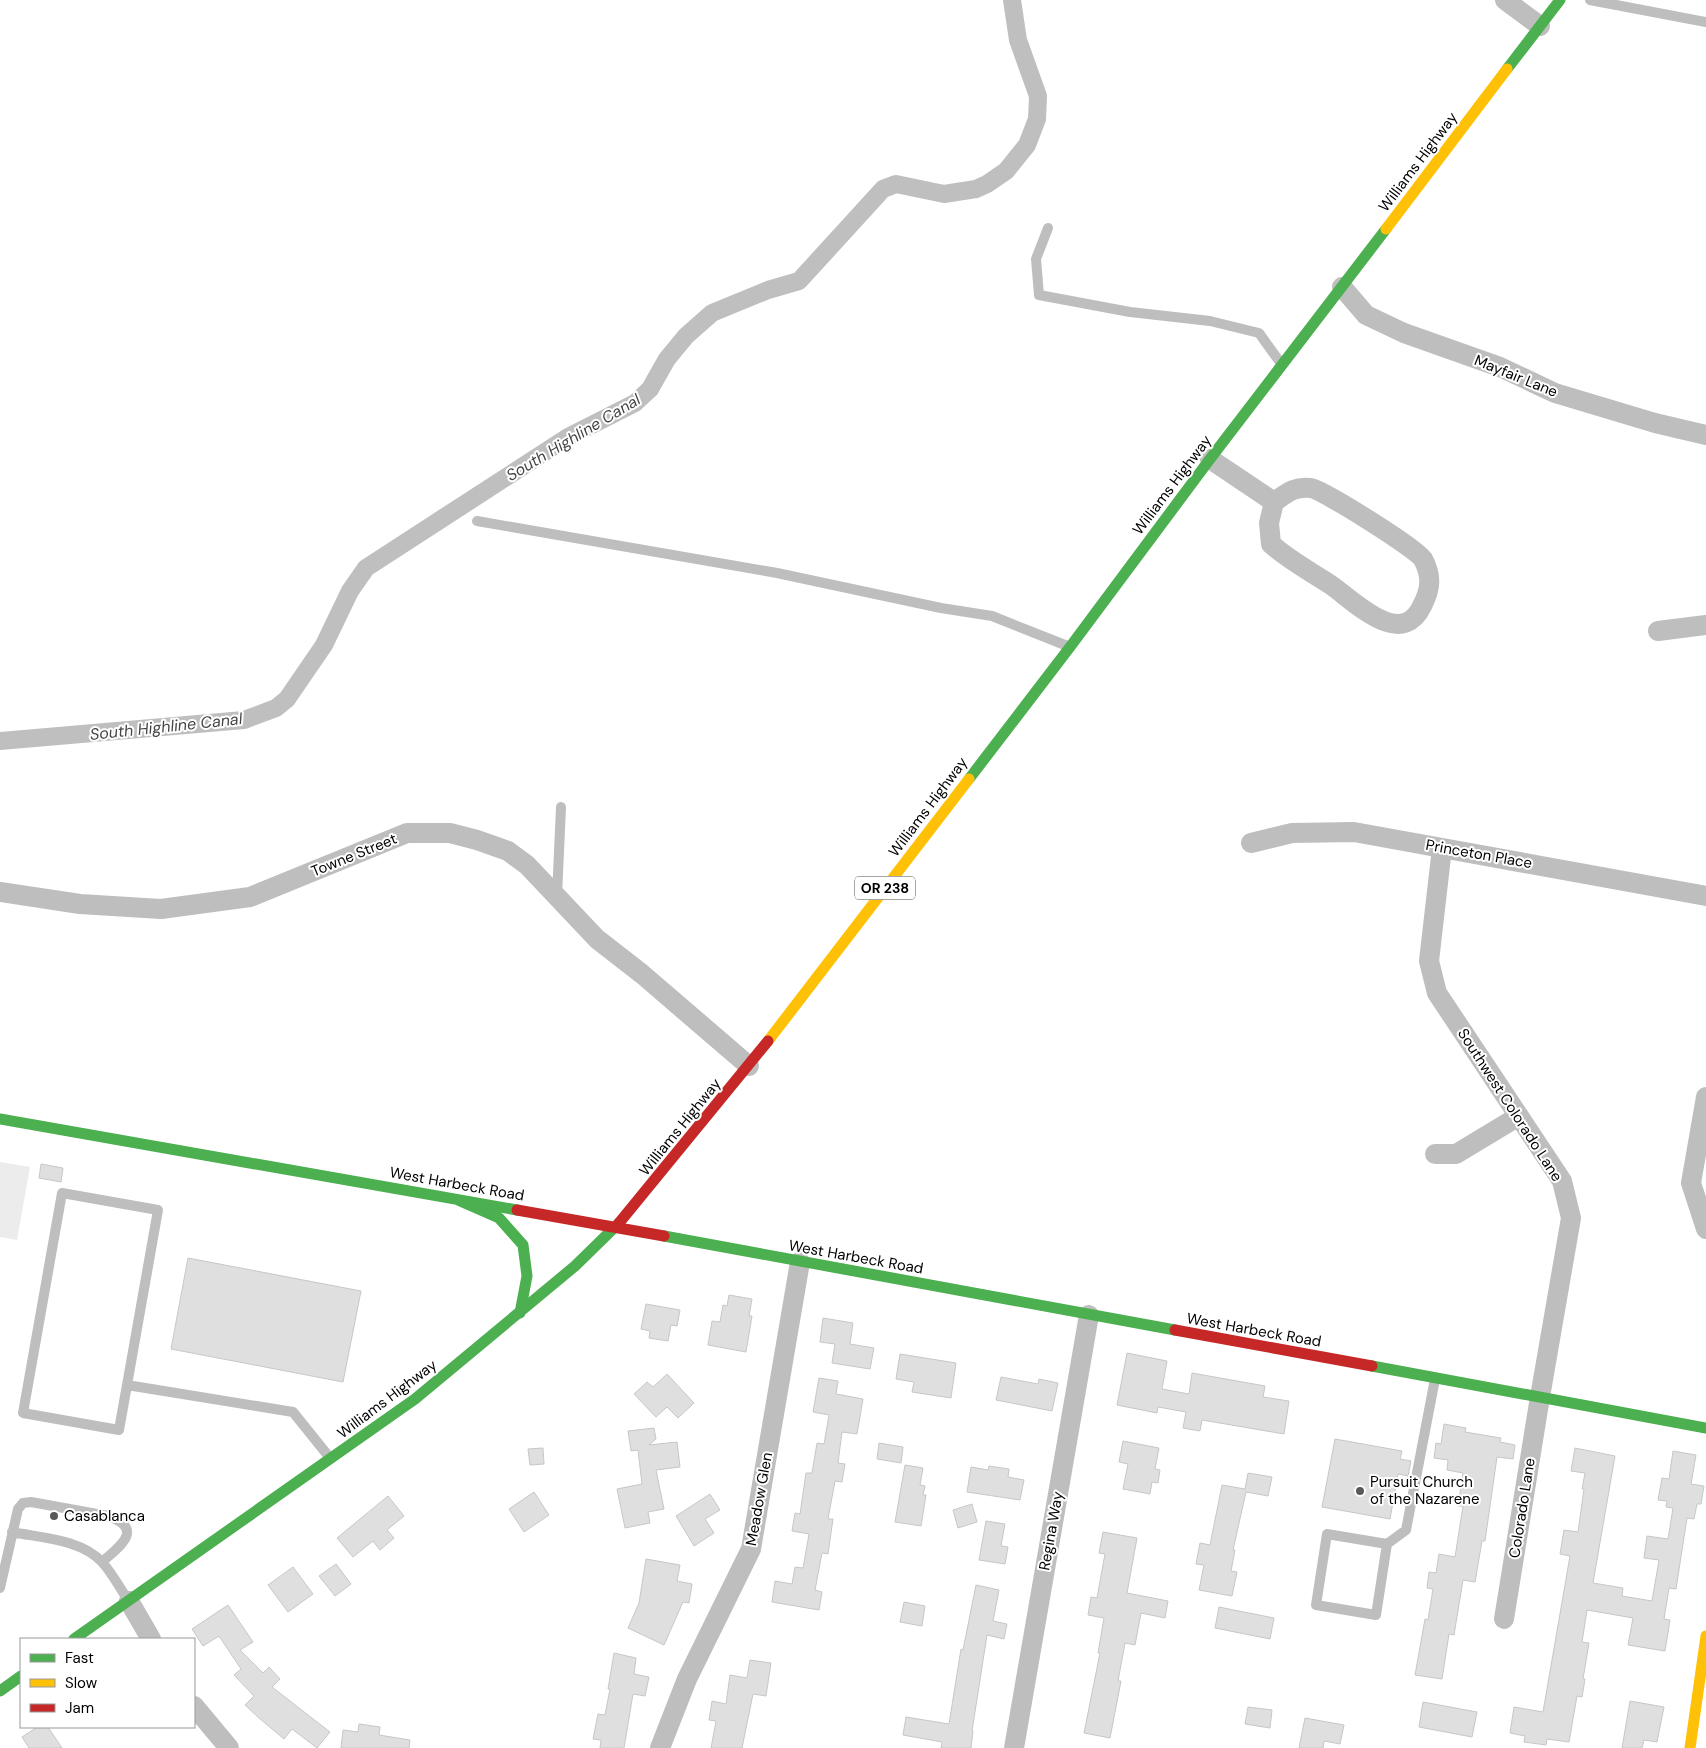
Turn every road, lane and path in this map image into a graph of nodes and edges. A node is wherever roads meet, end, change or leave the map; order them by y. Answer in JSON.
{"nodes":[{"id":1,"x":1505,"y":0,"type":"edge"},
{"id":2,"x":1560,"y":0,"type":"edge"},
{"id":3,"x":1590,"y":0,"type":"edge"},
{"id":4,"x":1706,"y":22,"type":"edge"},
{"id":5,"x":1540,"y":26,"type":"junction"},
{"id":6,"x":1048,"y":228,"type":"dead end"},
{"id":7,"x":1342,"y":287,"type":"junction"},
{"id":8,"x":1282,"y":366,"type":"junction"},
{"id":9,"x":1706,"y":435,"type":"edge"},
{"id":10,"x":1210,"y":459,"type":"junction"},
{"id":11,"x":1274,"y":502,"type":"junction"},
{"id":12,"x":477,"y":521,"type":"dead end"},
{"id":13,"x":1706,"y":625,"type":"edge"},
{"id":14,"x":1658,"y":631,"type":"dead end"},
{"id":15,"x":1070,"y":647,"type":"junction"},
{"id":16,"x":561,"y":807,"type":"dead end"},
{"id":17,"x":1251,"y":843,"type":"dead end"},
{"id":18,"x":1442,"y":848,"type":"junction"},
{"id":19,"x":0,"y":892,"type":"edge"},
{"id":20,"x":1706,"y":896,"type":"edge"},
{"id":21,"x":557,"y":897,"type":"junction"},
{"id":22,"x":749,"y":1066,"type":"junction"},
{"id":23,"x":1706,"y":1097,"type":"edge"},
{"id":24,"x":1519,"y":1116,"type":"junction"},
{"id":25,"x":0,"y":1119,"type":"edge"},
{"id":26,"x":1435,"y":1154,"type":"dead end"},
{"id":27,"x":458,"y":1200,"type":"junction"},
{"id":28,"x":616,"y":1228,"type":"junction"},
{"id":29,"x":1706,"y":1229,"type":"edge"},
{"id":30,"x":800,"y":1262,"type":"junction"},
{"id":31,"x":520,"y":1313,"type":"junction"},
{"id":32,"x":1089,"y":1315,"type":"junction"},
{"id":33,"x":1436,"y":1378,"type":"junction"},
{"id":34,"x":126,"y":1385,"type":"junction"},
{"id":35,"x":1540,"y":1396,"type":"junction"},
{"id":36,"x":1706,"y":1428,"type":"edge"},
{"id":37,"x":331,"y":1459,"type":"junction"},
{"id":38,"x":12,"y":1532,"type":"junction"},
{"id":39,"x":1388,"y":1544,"type":"junction"},
{"id":40,"x":102,"y":1562,"type":"junction"},
{"id":41,"x":0,"y":1588,"type":"edge"},
{"id":42,"x":129,"y":1601,"type":"junction"},
{"id":43,"x":1504,"y":1618,"type":"dead end"},
{"id":44,"x":1706,"y":1636,"type":"edge"},
{"id":45,"x":75,"y":1638,"type":"edge"},
{"id":46,"x":150,"y":1638,"type":"edge"},
{"id":47,"x":20,"y":1677,"type":"edge"},
{"id":48,"x":0,"y":1690,"type":"edge"},
{"id":49,"x":195,"y":1707,"type":"edge"},
{"id":50,"x":229,"y":1748,"type":"edge"},
{"id":51,"x":660,"y":1748,"type":"edge"},
{"id":52,"x":1014,"y":1748,"type":"edge"},
{"id":53,"x":1690,"y":1748,"type":"edge"}],
"edges":[{"from":1,"to":5,"type":"street"},
{"from":2,"to":5,"type":"main road","name":"Williams Highway","number":"OR 238"},
{"from":3,"to":4,"type":"lane"},
{"from":5,"to":7,"type":"main road","name":"Williams Highway","number":"OR 238"},
{"from":6,"to":8,"type":"lane"},
{"from":7,"to":8,"type":"main road","name":"Williams Highway","number":"OR 238"},
{"from":7,"to":9,"type":"street","name":"Mayfair Lane"},
{"from":8,"to":10,"type":"main road","name":"Williams Highway","number":"OR 238"},
{"from":10,"to":11,"type":"street"},
{"from":10,"to":15,"type":"main road","name":"Williams Highway","number":"OR 238"},
{"from":11,"to":11,"type":"street"},
{"from":12,"to":15,"type":"lane"},
{"from":13,"to":14,"type":"street"},
{"from":15,"to":22,"type":"main road","name":"Williams Highway","number":"OR 238"},
{"from":16,"to":21,"type":"lane"},
{"from":17,"to":18,"type":"street","name":"Princeton Place"},
{"from":18,"to":20,"type":"street","name":"Princeton Place"},
{"from":18,"to":24,"type":"street","name":"Southwest Colorado Lane"},
{"from":19,"to":21,"type":"street","name":"Towne Street"},
{"from":21,"to":22,"type":"street","name":"Towne Street"},
{"from":22,"to":28,"type":"main road","name":"Williams Highway","number":"OR 238"},
{"from":23,"to":29,"type":"street"},
{"from":24,"to":26,"type":"street"},
{"from":24,"to":35,"type":"street","name":"Southwest Colorado Lane"},
{"from":25,"to":27,"type":"main road","name":"West Harbeck Road"},
{"from":27,"to":28,"type":"main road","name":"West Harbeck Road"},
{"from":27,"to":31,"type":"main road"},
{"from":28,"to":30,"type":"main road","name":"West Harbeck Road"},
{"from":28,"to":31,"type":"main road","name":"Williams Highway","number":"OR 238"},
{"from":30,"to":32,"type":"main road","name":"West Harbeck Road"},
{"from":30,"to":51,"type":"street","name":"Meadow Glen"},
{"from":31,"to":37,"type":"main road","name":"Williams Highway","number":"OR 238"},
{"from":32,"to":33,"type":"main road","name":"West Harbeck Road"},
{"from":32,"to":52,"type":"street","name":"Regina Way"},
{"from":33,"to":35,"type":"main road","name":"West Harbeck Road"},
{"from":33,"to":39,"type":"lane"},
{"from":34,"to":34,"type":"lane"},
{"from":34,"to":37,"type":"lane"},
{"from":35,"to":36,"type":"main road","name":"West Harbeck Road"},
{"from":35,"to":43,"type":"street","name":"Colorado Lane"},
{"from":37,"to":42,"type":"main road","name":"Williams Highway","number":"OR 238"},
{"from":38,"to":40,"type":"lane"},
{"from":38,"to":40,"type":"lane"},
{"from":38,"to":41,"type":"lane"},
{"from":39,"to":39,"type":"lane"},
{"from":40,"to":42,"type":"lane"},
{"from":42,"to":45,"type":"main road","name":"Williams Highway","number":"OR 238"},
{"from":42,"to":46,"type":"street"},
{"from":44,"to":53,"type":"main road"},
{"from":47,"to":48,"type":"main road"},
{"from":49,"to":50,"type":"street"}]}
